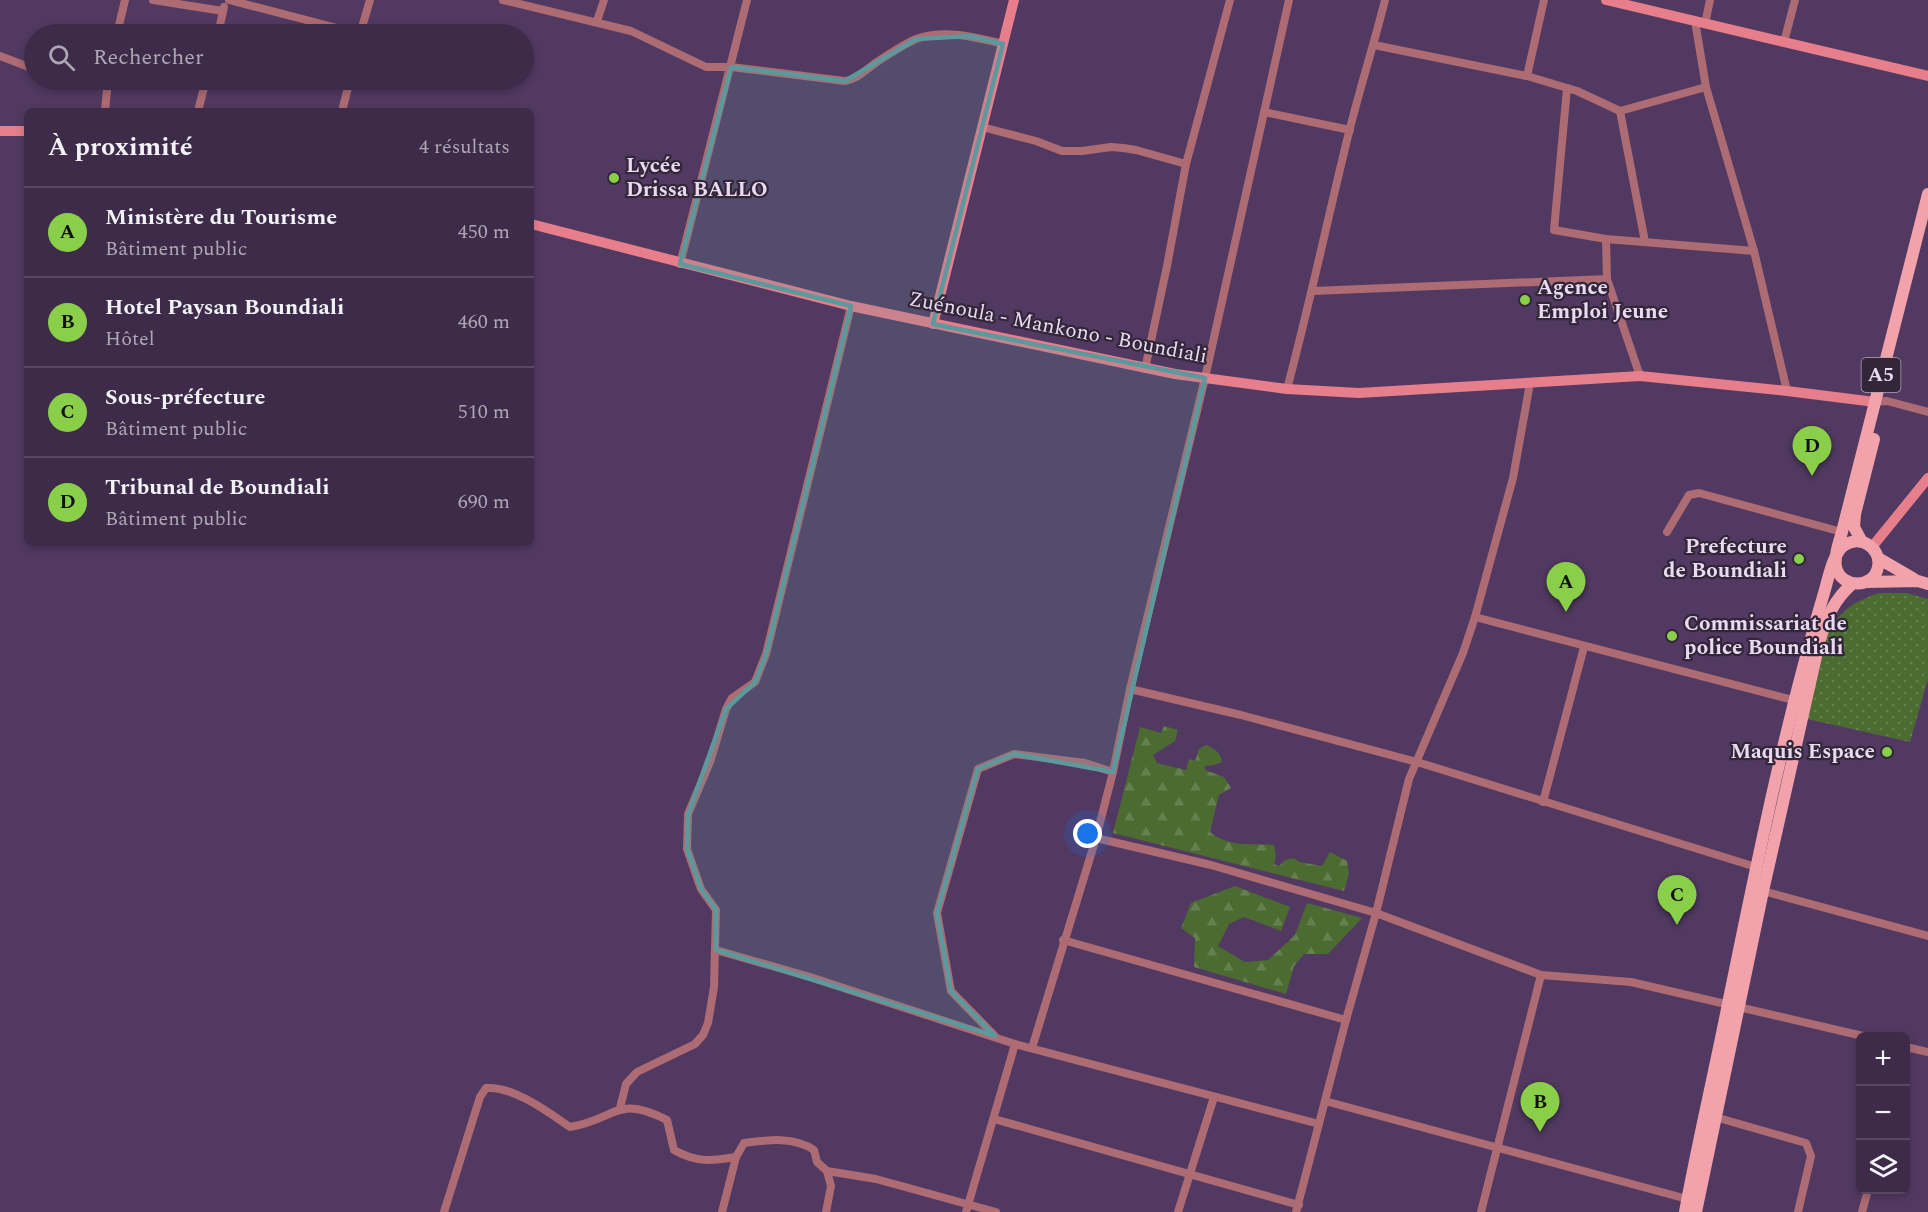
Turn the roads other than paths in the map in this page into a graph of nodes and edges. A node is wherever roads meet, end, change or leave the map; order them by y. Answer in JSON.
{"nodes":[{"id":1,"x":125,"y":0,"type":"edge"},
{"id":2,"x":153,"y":0,"type":"edge"},
{"id":3,"x":227,"y":0,"type":"edge"},
{"id":4,"x":370,"y":0,"type":"edge"},
{"id":5,"x":503,"y":0,"type":"edge"},
{"id":6,"x":603,"y":0,"type":"edge"},
{"id":7,"x":747,"y":0,"type":"edge"},
{"id":8,"x":1014,"y":0,"type":"edge"},
{"id":9,"x":1230,"y":0,"type":"edge"},
{"id":10,"x":1289,"y":0,"type":"edge"},
{"id":11,"x":1385,"y":0,"type":"edge"},
{"id":12,"x":1544,"y":0,"type":"edge"},
{"id":13,"x":1606,"y":0,"type":"edge"},
{"id":14,"x":1710,"y":0,"type":"edge"},
{"id":15,"x":1795,"y":0,"type":"edge"},
{"id":16,"x":514,"y":1,"type":"edge"},
{"id":17,"x":1620,"y":2,"type":"edge"},
{"id":18,"x":223,"y":11,"type":"junction"},
{"id":19,"x":597,"y":21,"type":"junction"},
{"id":20,"x":1700,"y":22,"type":"junction"},
{"id":21,"x":119,"y":24,"type":"edge"},
{"id":22,"x":220,"y":24,"type":"edge"},
{"id":23,"x":321,"y":24,"type":"edge"},
{"id":24,"x":363,"y":24,"type":"edge"},
{"id":25,"x":1784,"y":42,"type":"junction"},
{"id":26,"x":1003,"y":44,"type":"junction"},
{"id":27,"x":1374,"y":45,"type":"junction"},
{"id":28,"x":0,"y":56,"type":"edge"},
{"id":29,"x":24,"y":65,"type":"edge"},
{"id":30,"x":731,"y":68,"type":"junction"},
{"id":31,"x":1527,"y":76,"type":"junction"},
{"id":32,"x":1928,"y":76,"type":"edge"},
{"id":33,"x":1706,"y":87,"type":"junction"},
{"id":34,"x":1567,"y":88,"type":"junction"},
{"id":35,"x":106,"y":90,"type":"edge"},
{"id":36,"x":203,"y":90,"type":"edge"},
{"id":37,"x":347,"y":90,"type":"edge"},
{"id":38,"x":105,"y":108,"type":"edge"},
{"id":39,"x":199,"y":108,"type":"edge"},
{"id":40,"x":343,"y":108,"type":"edge"},
{"id":41,"x":1620,"y":111,"type":"junction"},
{"id":42,"x":1264,"y":112,"type":"junction"},
{"id":43,"x":982,"y":127,"type":"junction"},
{"id":44,"x":1350,"y":130,"type":"junction"},
{"id":45,"x":0,"y":131,"type":"edge"},
{"id":46,"x":24,"y":131,"type":"edge"},
{"id":47,"x":1186,"y":164,"type":"junction"},
{"id":48,"x":1928,"y":194,"type":"edge"},
{"id":49,"x":534,"y":225,"type":"edge"},
{"id":50,"x":1928,"y":226,"type":"edge"},
{"id":51,"x":1606,"y":239,"type":"junction"},
{"id":52,"x":1645,"y":242,"type":"junction"},
{"id":53,"x":1754,"y":250,"type":"junction"},
{"id":54,"x":680,"y":264,"type":"junction"},
{"id":55,"x":1607,"y":279,"type":"junction"},
{"id":56,"x":1313,"y":291,"type":"junction"},
{"id":57,"x":850,"y":306,"type":"junction"},
{"id":58,"x":933,"y":324,"type":"junction"},
{"id":59,"x":1144,"y":369,"type":"junction"},
{"id":60,"x":1640,"y":376,"type":"junction"},
{"id":61,"x":1204,"y":378,"type":"junction"},
{"id":62,"x":1530,"y":383,"type":"junction"},
{"id":63,"x":1287,"y":389,"type":"junction"},
{"id":64,"x":1787,"y":391,"type":"junction"},
{"id":65,"x":1879,"y":402,"type":"junction"},
{"id":66,"x":1928,"y":412,"type":"edge"},
{"id":67,"x":1928,"y":478,"type":"edge"},
{"id":68,"x":1667,"y":532,"type":"dead end"},
{"id":69,"x":1842,"y":532,"type":"junction"},
{"id":70,"x":1871,"y":549,"type":"junction"},
{"id":71,"x":1836,"y":557,"type":"junction"},
{"id":72,"x":1868,"y":582,"type":"junction"},
{"id":73,"x":1923,"y":583,"type":"edge"},
{"id":74,"x":1852,"y":584,"type":"junction"},
{"id":75,"x":1476,"y":617,"type":"junction"},
{"id":76,"x":1584,"y":647,"type":"junction"},
{"id":77,"x":1130,"y":689,"type":"junction"},
{"id":78,"x":1800,"y":702,"type":"junction"},
{"id":79,"x":1417,"y":762,"type":"junction"},
{"id":80,"x":1113,"y":771,"type":"junction"},
{"id":81,"x":1544,"y":802,"type":"junction"},
{"id":82,"x":1095,"y":838,"type":"junction"},
{"id":83,"x":1756,"y":867,"type":"junction"},
{"id":84,"x":1757,"y":890,"type":"junction"},
{"id":85,"x":1376,"y":913,"type":"junction"},
{"id":86,"x":1928,"y":936,"type":"edge"},
{"id":87,"x":1063,"y":940,"type":"junction"},
{"id":88,"x":716,"y":950,"type":"junction"},
{"id":89,"x":1541,"y":975,"type":"junction"},
{"id":90,"x":1734,"y":1005,"type":"junction"},
{"id":91,"x":1346,"y":1020,"type":"junction"},
{"id":92,"x":1856,"y":1034,"type":"edge"},
{"id":93,"x":995,"y":1036,"type":"junction"},
{"id":94,"x":1015,"y":1044,"type":"junction"},
{"id":95,"x":1032,"y":1048,"type":"junction"},
{"id":96,"x":1910,"y":1048,"type":"edge"},
{"id":97,"x":1928,"y":1053,"type":"edge"},
{"id":98,"x":1214,"y":1097,"type":"junction"},
{"id":99,"x":1325,"y":1101,"type":"junction"},
{"id":100,"x":620,"y":1108,"type":"junction"},
{"id":101,"x":1715,"y":1118,"type":"junction"},
{"id":102,"x":994,"y":1119,"type":"junction"},
{"id":103,"x":1319,"y":1124,"type":"junction"},
{"id":104,"x":1497,"y":1147,"type":"junction"},
{"id":105,"x":736,"y":1157,"type":"junction"},
{"id":106,"x":827,"y":1171,"type":"junction"},
{"id":107,"x":1189,"y":1175,"type":"junction"},
{"id":108,"x":1867,"y":1194,"type":"edge"},
{"id":109,"x":1694,"y":1204,"type":"edge"},
{"id":110,"x":967,"y":1208,"type":"edge"},
{"id":111,"x":1298,"y":1208,"type":"edge"},
{"id":112,"x":444,"y":1212,"type":"edge"},
{"id":113,"x":722,"y":1212,"type":"edge"},
{"id":114,"x":826,"y":1212,"type":"edge"},
{"id":115,"x":996,"y":1212,"type":"edge"},
{"id":116,"x":1178,"y":1212,"type":"edge"},
{"id":117,"x":1481,"y":1212,"type":"edge"},
{"id":118,"x":1685,"y":1212,"type":"edge"},
{"id":119,"x":1798,"y":1212,"type":"edge"},
{"id":120,"x":1862,"y":1212,"type":"edge"}],
"edges":[{"from":1,"to":21,"type":"street"},
{"from":2,"to":18,"type":"street"},
{"from":3,"to":18,"type":"street"},
{"from":3,"to":23,"type":"street"},
{"from":4,"to":24,"type":"street"},
{"from":5,"to":16,"type":"street"},
{"from":6,"to":19,"type":"street"},
{"from":7,"to":30,"type":"street"},
{"from":8,"to":26,"type":"main road"},
{"from":9,"to":47,"type":"street"},
{"from":10,"to":42,"type":"street"},
{"from":11,"to":27,"type":"street"},
{"from":12,"to":31,"type":"street"},
{"from":13,"to":17,"type":"main road"},
{"from":14,"to":20,"type":"street"},
{"from":15,"to":25,"type":"street"},
{"from":16,"to":19,"type":"street"},
{"from":17,"to":20,"type":"main road"},
{"from":18,"to":22,"type":"street"},
{"from":19,"to":30,"type":"street"},
{"from":20,"to":25,"type":"main road"},
{"from":20,"to":33,"type":"street"},
{"from":25,"to":32,"type":"main road"},
{"from":26,"to":30,"type":"street"},
{"from":26,"to":43,"type":"main road"},
{"from":27,"to":31,"type":"street"},
{"from":27,"to":44,"type":"street"},
{"from":28,"to":29,"type":"street"},
{"from":30,"to":54,"type":"street"},
{"from":31,"to":34,"type":"street"},
{"from":33,"to":41,"type":"street"},
{"from":33,"to":53,"type":"street"},
{"from":34,"to":41,"type":"street"},
{"from":34,"to":51,"type":"street"},
{"from":35,"to":38,"type":"street"},
{"from":36,"to":39,"type":"street"},
{"from":37,"to":40,"type":"street"},
{"from":41,"to":52,"type":"street"},
{"from":42,"to":44,"type":"street"},
{"from":42,"to":61,"type":"street"},
{"from":43,"to":47,"type":"street"},
{"from":43,"to":58,"type":"main road"},
{"from":44,"to":56,"type":"street"},
{"from":45,"to":46,"type":"main road"},
{"from":47,"to":59,"type":"street"},
{"from":48,"to":65,"type":"main road","number":"A5"},
{"from":49,"to":54,"type":"main road","name":"Zuénoula - Mankono - Boundiali"},
{"from":50,"to":65,"type":"main road","number":"A5"},
{"from":51,"to":52,"type":"street"},
{"from":51,"to":55,"type":"street"},
{"from":52,"to":53,"type":"street"},
{"from":53,"to":64,"type":"street"},
{"from":54,"to":57,"type":"main road","name":"Zuénoula - Mankono - Boundiali"},
{"from":55,"to":56,"type":"street"},
{"from":55,"to":60,"type":"street"},
{"from":56,"to":63,"type":"street"},
{"from":57,"to":58,"type":"main road","name":"Zuénoula - Mankono - Boundiali"},
{"from":57,"to":88,"type":"street"},
{"from":58,"to":59,"type":"main road","name":"Zuénoula - Mankono - Boundiali"},
{"from":59,"to":61,"type":"main road","name":"Zuénoula - Mankono - Boundiali"},
{"from":60,"to":62,"type":"main road","name":"Zuénoula - Mankono - Boundiali"},
{"from":60,"to":64,"type":"main road","name":"Zuénoula - Mankono - Boundiali"},
{"from":61,"to":63,"type":"main road","name":"Zuénoula - Mankono - Boundiali"},
{"from":61,"to":77,"type":"street"},
{"from":62,"to":63,"type":"main road","name":"Zuénoula - Mankono - Boundiali"},
{"from":62,"to":75,"type":"street"},
{"from":64,"to":65,"type":"main road","name":"Zuénoula - Mankono - Boundiali"},
{"from":65,"to":66,"type":"street"},
{"from":65,"to":69,"type":"main road","number":"A5"},
{"from":65,"to":70,"type":"main road","number":"A5"},
{"from":67,"to":70,"type":"main road"},
{"from":68,"to":69,"type":"street"},
{"from":69,"to":71,"type":"main road","number":"A5"},
{"from":70,"to":71,"type":"main road"},
{"from":70,"to":72,"type":"main road"},
{"from":70,"to":73,"type":"main road"},
{"from":71,"to":74,"type":"main road"},
{"from":71,"to":78,"type":"main road"},
{"from":72,"to":73,"type":"main road"},
{"from":72,"to":74,"type":"main road"},
{"from":74,"to":78,"type":"main road"},
{"from":75,"to":76,"type":"street"},
{"from":75,"to":79,"type":"street"},
{"from":76,"to":78,"type":"street"},
{"from":76,"to":81,"type":"street"},
{"from":77,"to":79,"type":"street"},
{"from":77,"to":80,"type":"street"},
{"from":78,"to":83,"type":"main road"},
{"from":78,"to":84,"type":"main road"},
{"from":79,"to":81,"type":"street"},
{"from":79,"to":85,"type":"street"},
{"from":80,"to":82,"type":"street"},
{"from":80,"to":93,"type":"street"},
{"from":81,"to":83,"type":"street"},
{"from":82,"to":85,"type":"street"},
{"from":82,"to":87,"type":"street"},
{"from":83,"to":84,"type":"main road"},
{"from":84,"to":86,"type":"street"},
{"from":84,"to":90,"type":"main road"},
{"from":85,"to":89,"type":"street"},
{"from":85,"to":91,"type":"street"},
{"from":87,"to":91,"type":"street"},
{"from":87,"to":95,"type":"street"},
{"from":88,"to":93,"type":"street"},
{"from":88,"to":100,"type":"street"},
{"from":89,"to":90,"type":"street"},
{"from":89,"to":104,"type":"street"},
{"from":90,"to":92,"type":"street"},
{"from":90,"to":101,"type":"main road"},
{"from":90,"to":109,"type":"main road"},
{"from":91,"to":99,"type":"street"},
{"from":93,"to":94,"type":"street"},
{"from":94,"to":95,"type":"street"},
{"from":94,"to":102,"type":"street"},
{"from":95,"to":98,"type":"street"},
{"from":96,"to":97,"type":"street"},
{"from":98,"to":103,"type":"street"},
{"from":98,"to":107,"type":"street"},
{"from":99,"to":103,"type":"street"},
{"from":99,"to":104,"type":"street"},
{"from":100,"to":105,"type":"street"},
{"from":100,"to":112,"type":"street"},
{"from":101,"to":109,"type":"main road"},
{"from":101,"to":119,"type":"street"},
{"from":102,"to":107,"type":"street"},
{"from":102,"to":110,"type":"street"},
{"from":103,"to":111,"type":"street"},
{"from":104,"to":109,"type":"street"},
{"from":104,"to":117,"type":"street"},
{"from":105,"to":106,"type":"street"},
{"from":105,"to":113,"type":"street"},
{"from":106,"to":110,"type":"street"},
{"from":106,"to":114,"type":"street"},
{"from":107,"to":111,"type":"street"},
{"from":107,"to":116,"type":"street"},
{"from":108,"to":120,"type":"street"},
{"from":109,"to":118,"type":"main road"},
{"from":110,"to":115,"type":"street"}]}
